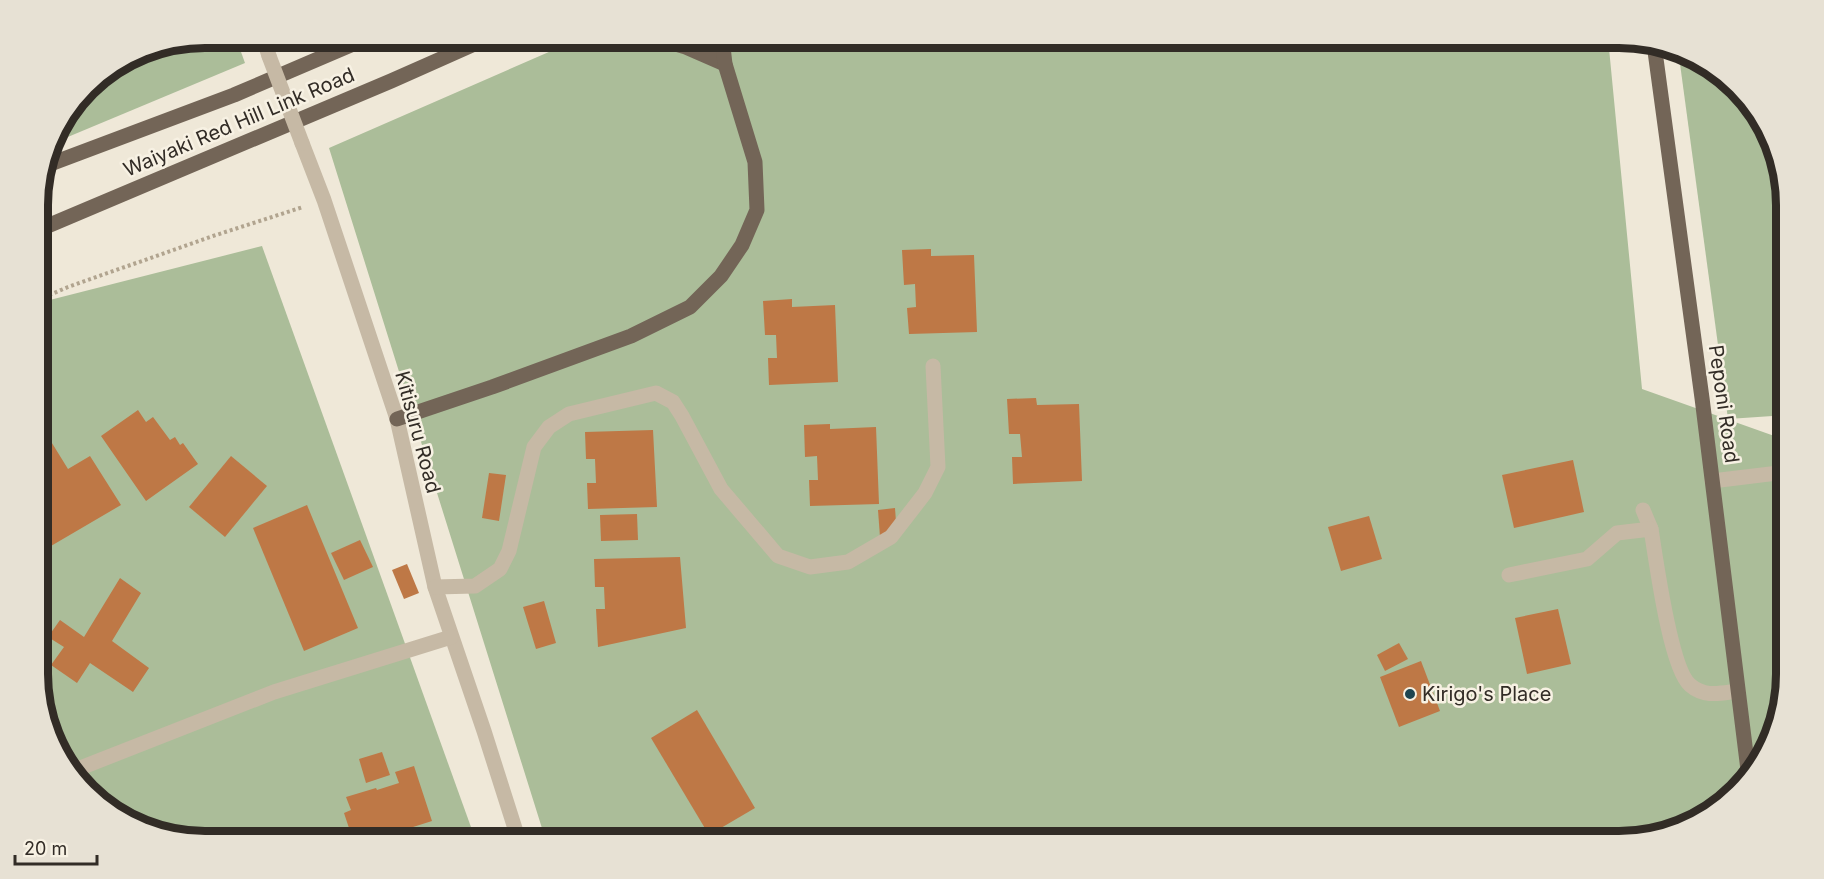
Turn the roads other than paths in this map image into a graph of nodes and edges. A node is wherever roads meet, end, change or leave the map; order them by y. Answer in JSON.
{"nodes":[{"id":1,"x":266,"y":48,"type":"edge"},
{"id":2,"x":344,"y":48,"type":"edge"},
{"id":3,"x":466,"y":48,"type":"edge"},
{"id":4,"x":688,"y":48,"type":"edge"},
{"id":5,"x":723,"y":48,"type":"edge"},
{"id":6,"x":1655,"y":52,"type":"edge"},
{"id":7,"x":725,"y":64,"type":"junction"},
{"id":8,"x":54,"y":162,"type":"edge"},
{"id":9,"x":48,"y":226,"type":"edge"},
{"id":10,"x":933,"y":366,"type":"dead end"},
{"id":11,"x":397,"y":419,"type":"junction"},
{"id":12,"x":1776,"y":473,"type":"edge"},
{"id":13,"x":1713,"y":481,"type":"junction"},
{"id":14,"x":1642,"y":510,"type":"dead end"},
{"id":15,"x":1651,"y":529,"type":"junction"},
{"id":16,"x":1509,"y":575,"type":"dead end"},
{"id":17,"x":435,"y":587,"type":"junction"},
{"id":18,"x":451,"y":637,"type":"junction"},
{"id":19,"x":1738,"y":691,"type":"junction"},
{"id":20,"x":1747,"y":765,"type":"edge"},
{"id":21,"x":79,"y":769,"type":"edge"},
{"id":22,"x":516,"y":831,"type":"edge"}],
"edges":[{"from":1,"to":11,"type":"street","name":"Kitisuru Road","bridge":true},
{"from":2,"to":8,"type":"main road","name":"Waiyaki Red Hill Link Road"},
{"from":3,"to":9,"type":"main road","name":"Waiyaki Red Hill Link Road"},
{"from":4,"to":7,"type":"main road"},
{"from":5,"to":7,"type":"main road"},
{"from":6,"to":13,"type":"main road","name":"Peponi Road"},
{"from":7,"to":11,"type":"main road"},
{"from":10,"to":17,"type":"street"},
{"from":11,"to":17,"type":"street","name":"Kitisuru Road"},
{"from":12,"to":13,"type":"street"},
{"from":13,"to":19,"type":"main road","name":"Peponi Road"},
{"from":14,"to":15,"type":"street"},
{"from":15,"to":16,"type":"street"},
{"from":15,"to":19,"type":"street"},
{"from":17,"to":18,"type":"street","name":"Kitisuru Road"},
{"from":18,"to":21,"type":"street"},
{"from":18,"to":22,"type":"street","name":"Kitisuru Road"},
{"from":19,"to":20,"type":"main road","name":"Peponi Road"}]}
